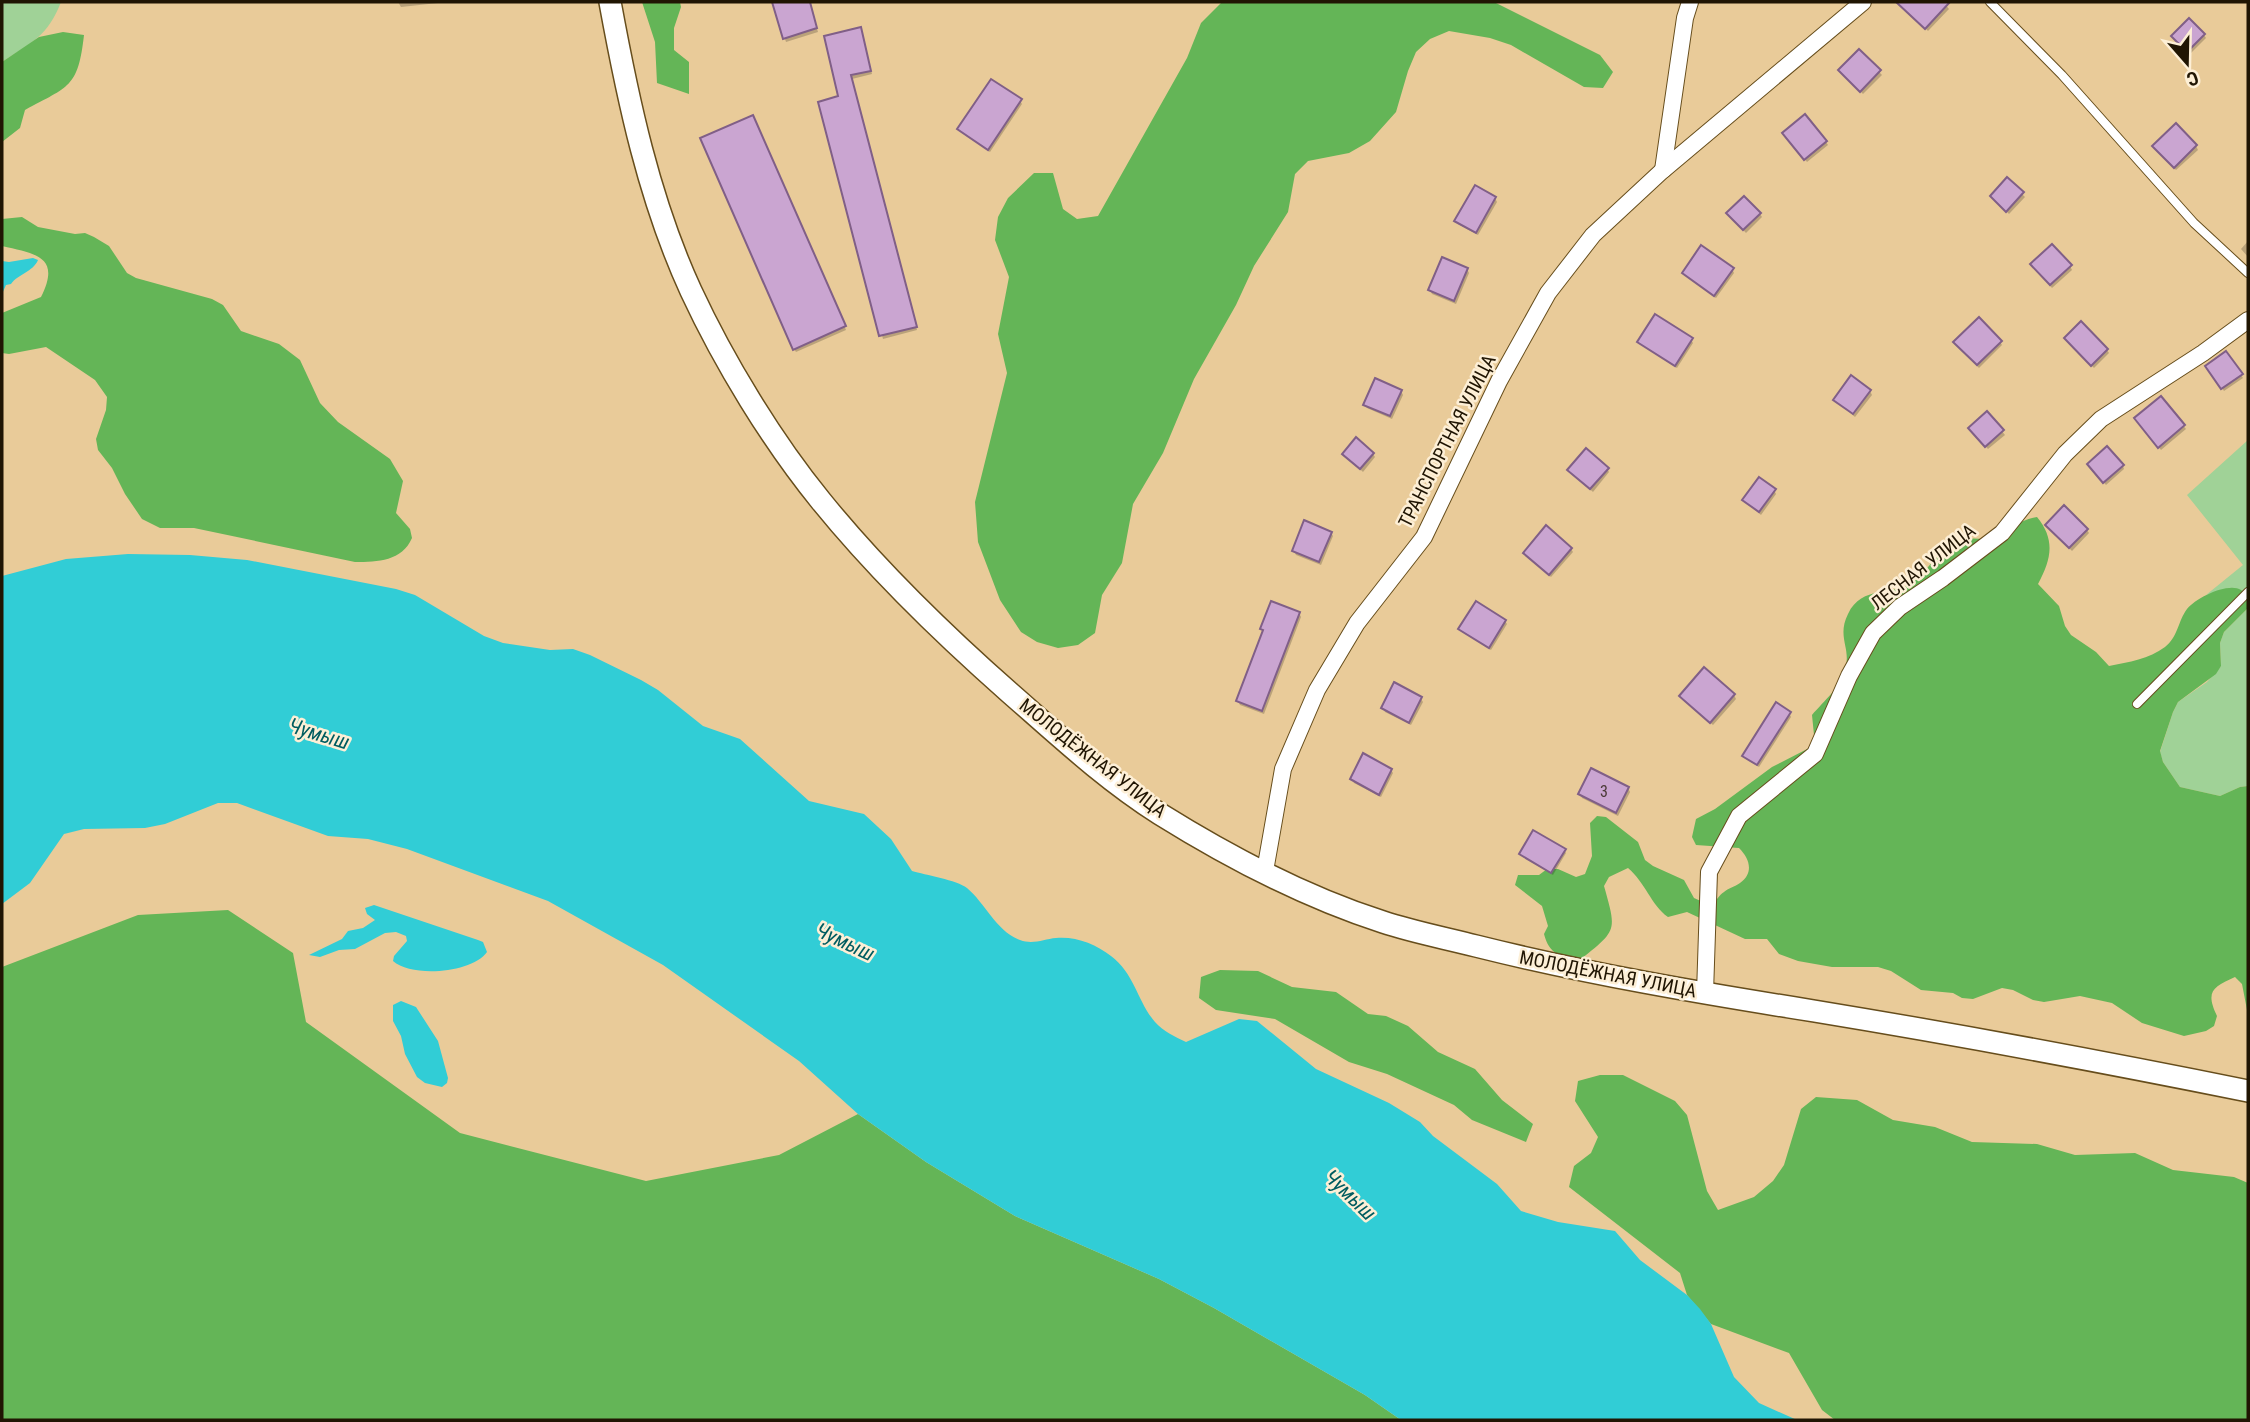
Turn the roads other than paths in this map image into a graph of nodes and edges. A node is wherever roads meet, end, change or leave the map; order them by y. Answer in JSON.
{"nodes":[{"id":1,"x":610,"y":2,"type":"edge"},
{"id":2,"x":1690,"y":2,"type":"edge"},
{"id":3,"x":1863,"y":2,"type":"edge"},
{"id":4,"x":1990,"y":2,"type":"edge"},
{"id":5,"x":1663,"y":170,"type":"junction"},
{"id":6,"x":2248,"y":273,"type":"edge"},
{"id":7,"x":2248,"y":320,"type":"edge"},
{"id":8,"x":2248,"y":592,"type":"edge"},
{"id":9,"x":2137,"y":704,"type":"dead end"},
{"id":10,"x":1265,"y":871,"type":"junction"},
{"id":11,"x":1705,"y":993,"type":"junction"},
{"id":12,"x":2248,"y":1091,"type":"edge"}],
"edges":[{"from":1,"to":10,"type":"street","name":"МОЛОДЁЖНАЯ УЛИЦА"},
{"from":2,"to":5,"type":"street"},
{"from":3,"to":5,"type":"street","name":"ТРАНСПОРТНАЯ УЛИЦА"},
{"from":4,"to":6,"type":"lane"},
{"from":5,"to":10,"type":"street","name":"ТРАНСПОРТНАЯ УЛИЦА"},
{"from":7,"to":11,"type":"street","name":"ЛЕСНАЯ УЛИЦА"},
{"from":8,"to":9,"type":"lane"},
{"from":10,"to":11,"type":"street","name":"МОЛОДЁЖНАЯ УЛИЦА"},
{"from":11,"to":12,"type":"street","name":"МОЛОДЁЖНАЯ УЛИЦА"}]}
